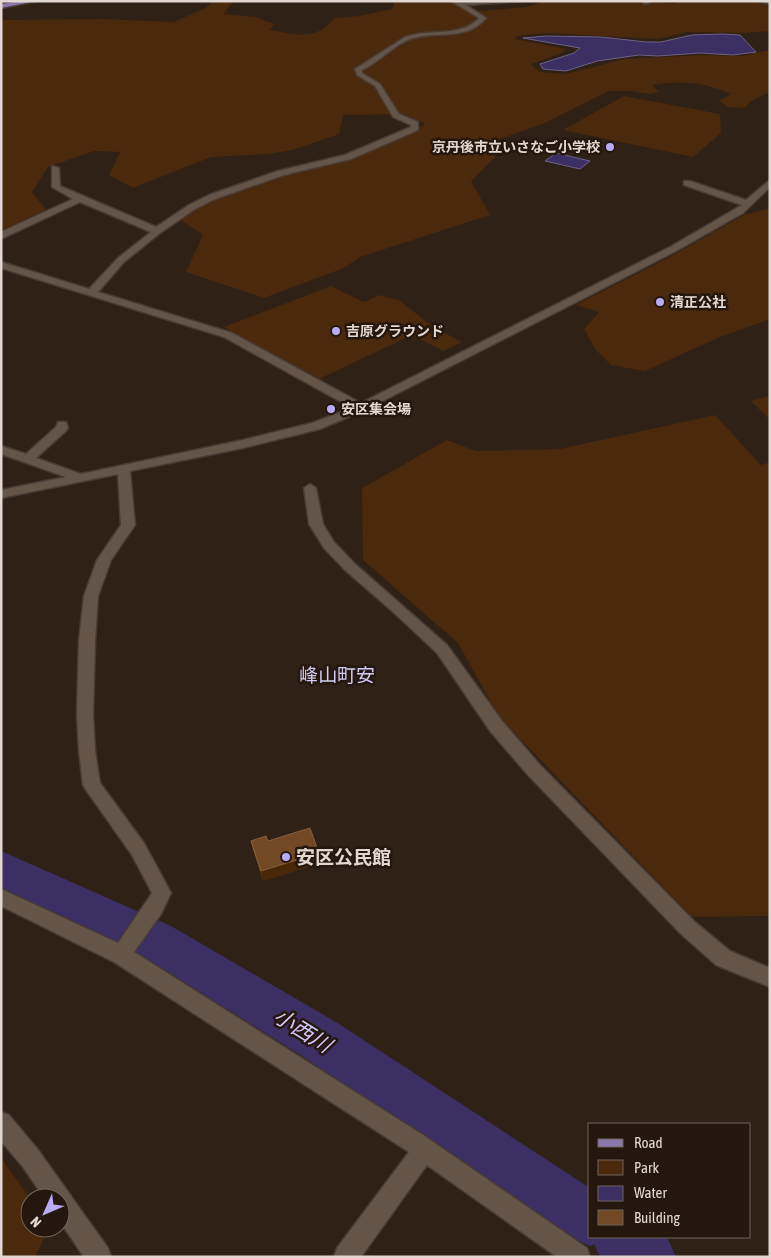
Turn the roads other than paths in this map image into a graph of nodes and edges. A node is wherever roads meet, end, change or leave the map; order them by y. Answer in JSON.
{"nodes":[{"id":1,"x":24,"y":1,"type":"edge"},
{"id":2,"x":33,"y":1,"type":"edge"},
{"id":3,"x":337,"y":1,"type":"edge"},
{"id":4,"x":344,"y":1,"type":"edge"},
{"id":5,"x":520,"y":1,"type":"edge"},
{"id":6,"x":761,"y":1,"type":"edge"},
{"id":7,"x":486,"y":2,"type":"edge"},
{"id":8,"x":770,"y":2,"type":"edge"},
{"id":9,"x":457,"y":3,"type":"edge"},
{"id":10,"x":16,"y":4,"type":"junction"},
{"id":11,"x":1,"y":6,"type":"edge"},
{"id":12,"x":55,"y":168,"type":"dead end"},
{"id":13,"x":770,"y":182,"type":"edge"},
{"id":14,"x":687,"y":183,"type":"dead end"},
{"id":15,"x":80,"y":199,"type":"junction"},
{"id":16,"x":748,"y":204,"type":"junction"},
{"id":17,"x":157,"y":231,"type":"junction"},
{"id":18,"x":1,"y":236,"type":"edge"},
{"id":19,"x":1,"y":265,"type":"edge"},
{"id":20,"x":92,"y":292,"type":"junction"},
{"id":21,"x":361,"y":408,"type":"junction"},
{"id":22,"x":62,"y":425,"type":"dead end"},
{"id":23,"x":1,"y":450,"type":"edge"},
{"id":24,"x":28,"y":459,"type":"junction"},
{"id":25,"x":124,"y":469,"type":"junction"},
{"id":26,"x":80,"y":478,"type":"junction"},
{"id":27,"x":310,"y":488,"type":"dead end"},
{"id":28,"x":1,"y":494,"type":"edge"},
{"id":29,"x":1,"y":897,"type":"edge"},
{"id":30,"x":121,"y":955,"type":"junction"},
{"id":31,"x":770,"y":978,"type":"edge"},
{"id":32,"x":1,"y":1123,"type":"edge"},
{"id":33,"x":424,"y":1150,"type":"junction"},
{"id":34,"x":50,"y":1188,"type":"edge"},
{"id":35,"x":70,"y":1216,"type":"edge"},
{"id":36,"x":99,"y":1257,"type":"edge"},
{"id":37,"x":346,"y":1257,"type":"edge"},
{"id":38,"x":578,"y":1257,"type":"edge"}],
"edges":[{"from":1,"to":10,"type":"street"},
{"from":2,"to":10,"type":"main road"},
{"from":3,"to":4,"type":"street"},
{"from":5,"to":7,"type":"street"},
{"from":6,"to":8,"type":"street"},
{"from":7,"to":9,"type":"street"},
{"from":9,"to":17,"type":"street"},
{"from":10,"to":11,"type":"main road"},
{"from":12,"to":15,"type":"street"},
{"from":13,"to":16,"type":"street"},
{"from":14,"to":16,"type":"street"},
{"from":15,"to":17,"type":"street"},
{"from":15,"to":18,"type":"street"},
{"from":16,"to":21,"type":"street"},
{"from":17,"to":20,"type":"street"},
{"from":19,"to":20,"type":"street"},
{"from":20,"to":21,"type":"street"},
{"from":21,"to":25,"type":"street"},
{"from":22,"to":24,"type":"street"},
{"from":23,"to":24,"type":"street"},
{"from":24,"to":26,"type":"street"},
{"from":25,"to":26,"type":"street"},
{"from":25,"to":30,"type":"street"},
{"from":26,"to":28,"type":"street"},
{"from":27,"to":31,"type":"street"},
{"from":29,"to":30,"type":"street"},
{"from":30,"to":33,"type":"street"},
{"from":32,"to":34,"type":"street"},
{"from":33,"to":37,"type":"street"},
{"from":33,"to":38,"type":"street"},
{"from":35,"to":36,"type":"street"}]}
